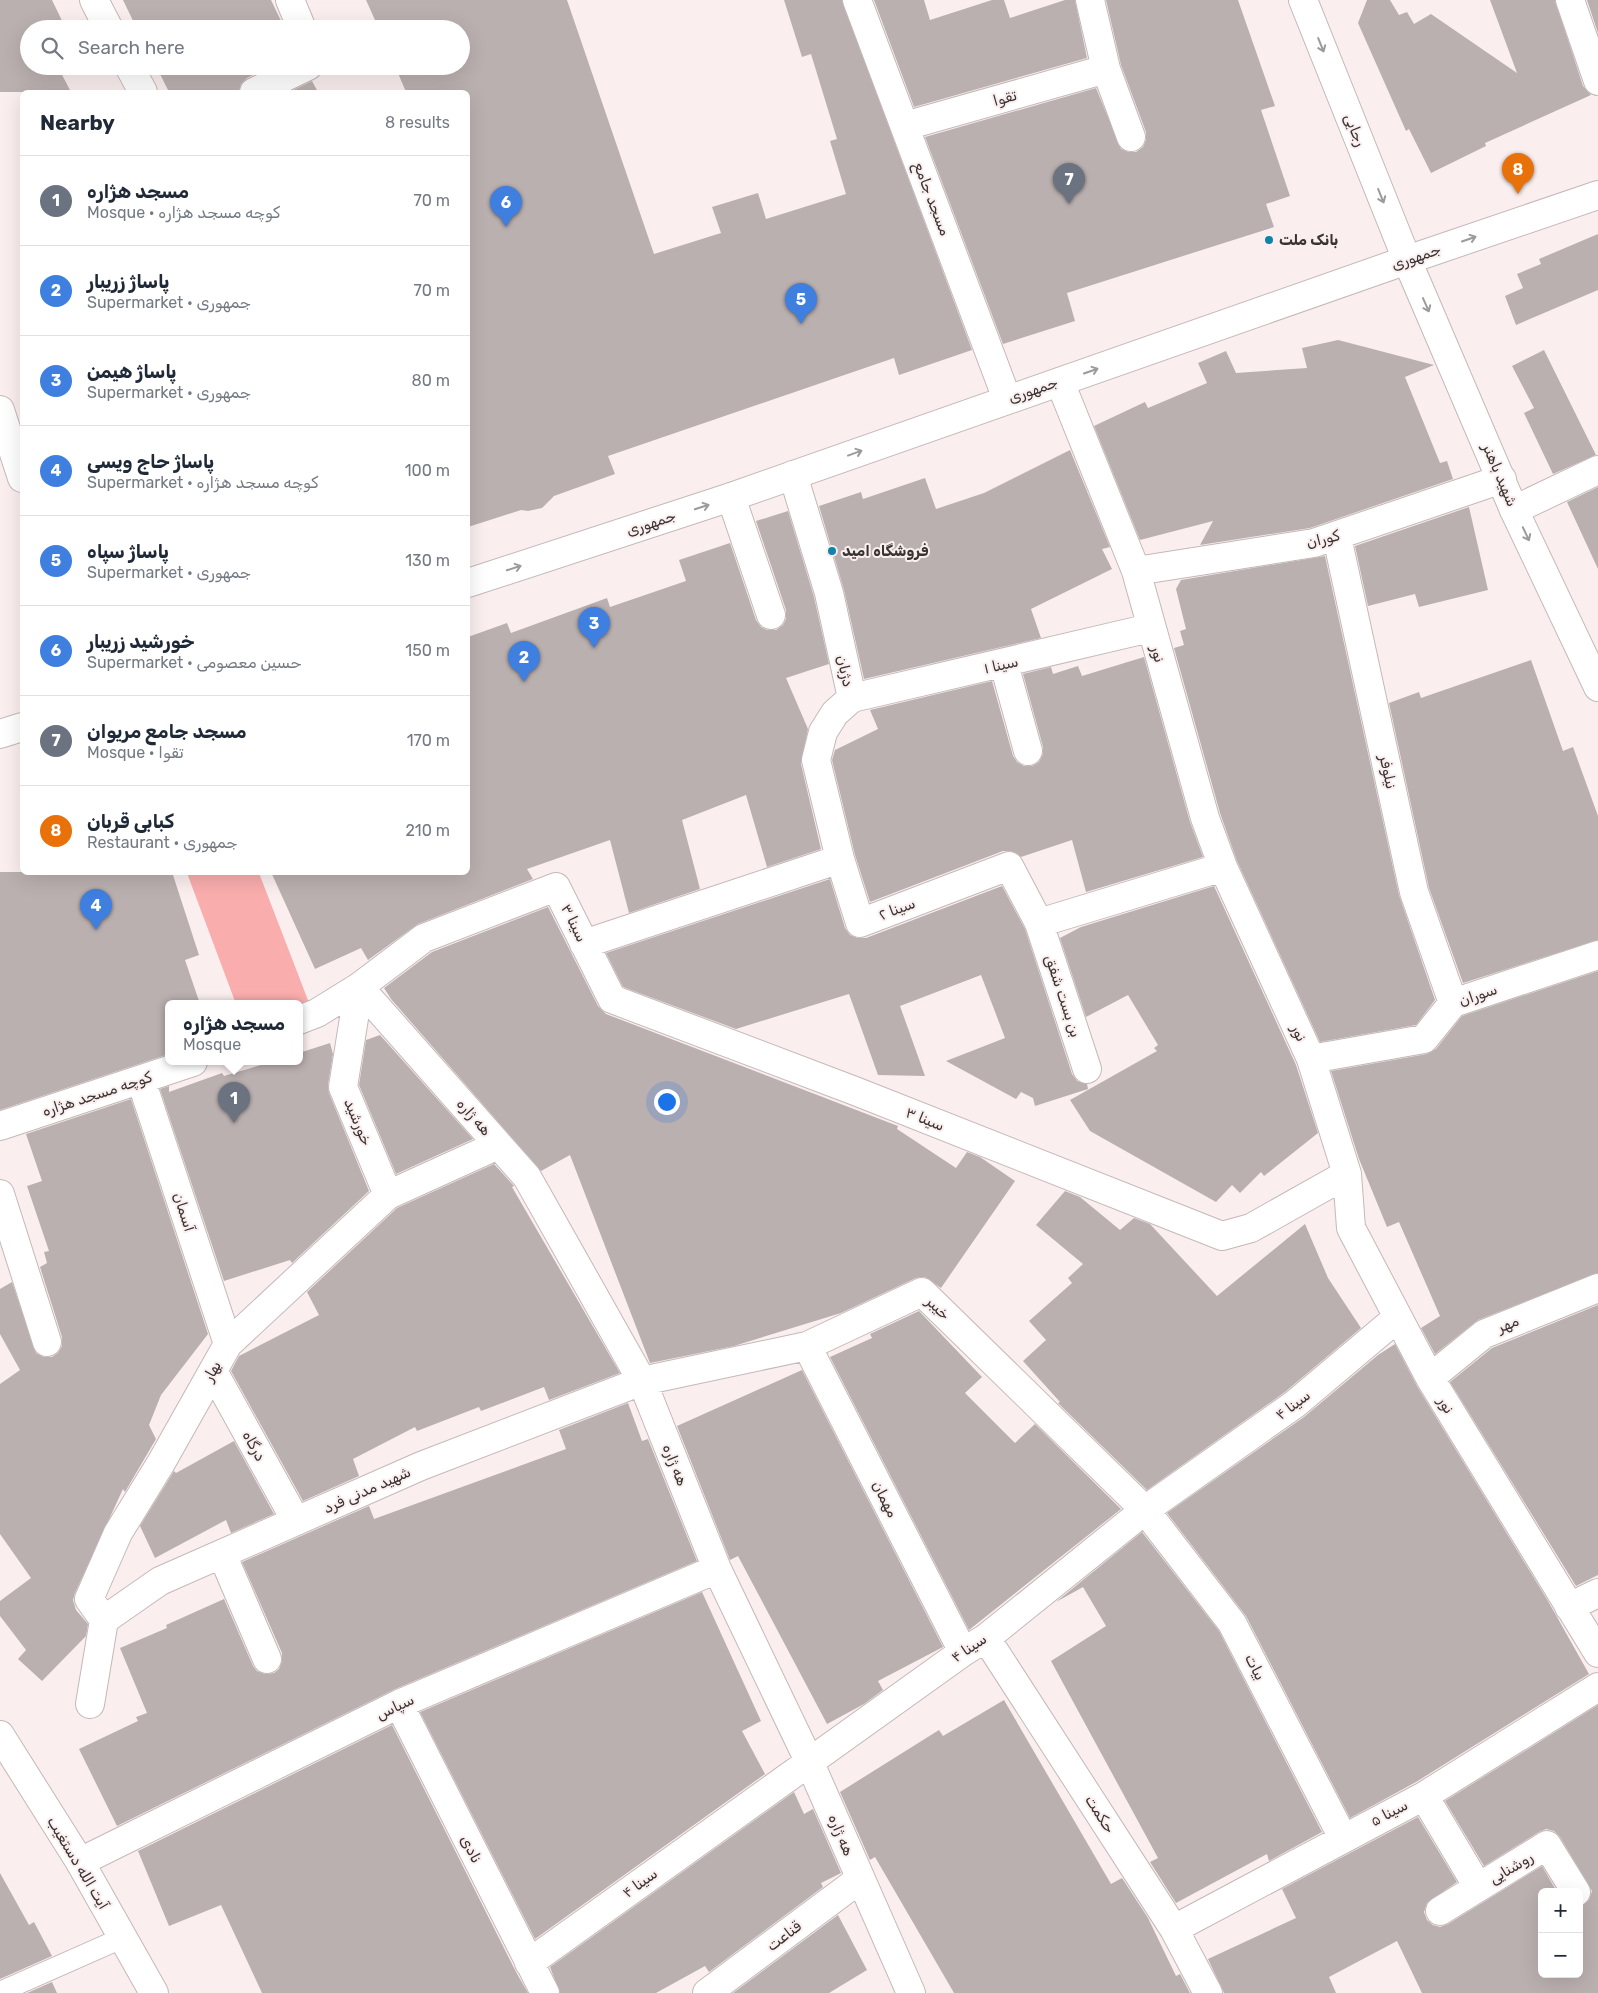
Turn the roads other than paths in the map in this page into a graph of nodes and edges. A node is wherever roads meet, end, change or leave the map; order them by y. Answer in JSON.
{"nodes":[{"id":1,"x":94,"y":0,"type":"edge"},
{"id":2,"x":290,"y":0,"type":"edge"},
{"id":3,"x":857,"y":0,"type":"edge"},
{"id":4,"x":1090,"y":0,"type":"edge"},
{"id":5,"x":1303,"y":0,"type":"edge"},
{"id":6,"x":1570,"y":0,"type":"edge"},
{"id":7,"x":104,"y":20,"type":"edge"},
{"id":8,"x":298,"y":20,"type":"edge"},
{"id":9,"x":1106,"y":69,"type":"junction"},
{"id":10,"x":134,"y":75,"type":"edge"},
{"id":11,"x":289,"y":75,"type":"edge"},
{"id":12,"x":1598,"y":81,"type":"edge"},
{"id":13,"x":142,"y":90,"type":"edge"},
{"id":14,"x":258,"y":90,"type":"edge"},
{"id":15,"x":905,"y":126,"type":"junction"},
{"id":16,"x":1131,"y":137,"type":"dead end"},
{"id":17,"x":1598,"y":195,"type":"edge"},
{"id":18,"x":1406,"y":260,"type":"junction"},
{"id":19,"x":1060,"y":382,"type":"junction"},
{"id":20,"x":1007,"y":399,"type":"junction"},
{"id":21,"x":0,"y":410,"type":"edge"},
{"id":22,"x":1598,"y":470,"type":"edge"},
{"id":23,"x":20,"y":472,"type":"edge"},
{"id":24,"x":793,"y":475,"type":"junction"},
{"id":25,"x":1502,"y":479,"type":"junction"},
{"id":26,"x":731,"y":497,"type":"junction"},
{"id":27,"x":1514,"y":510,"type":"junction"},
{"id":28,"x":1337,"y":537,"type":"junction"},
{"id":29,"x":1136,"y":571,"type":"junction"},
{"id":30,"x":470,"y":582,"type":"edge"},
{"id":31,"x":771,"y":616,"type":"dead end"},
{"id":32,"x":1150,"y":628,"type":"junction"},
{"id":33,"x":1004,"y":664,"type":"junction"},
{"id":34,"x":1598,"y":687,"type":"edge"},
{"id":35,"x":852,"y":698,"type":"junction"},
{"id":36,"x":20,"y":728,"type":"edge"},
{"id":37,"x":0,"y":734,"type":"edge"},
{"id":38,"x":1028,"y":751,"type":"dead end"},
{"id":39,"x":840,"y":859,"type":"junction"},
{"id":40,"x":1223,"y":867,"type":"junction"},
{"id":41,"x":1039,"y":923,"type":"junction"},
{"id":42,"x":584,"y":944,"type":"junction"},
{"id":43,"x":1598,"y":955,"type":"edge"},
{"id":44,"x":358,"y":988,"type":"junction"},
{"id":45,"x":1453,"y":1003,"type":"junction"},
{"id":46,"x":303,"y":1018,"type":"edge"},
{"id":47,"x":1311,"y":1059,"type":"junction"},
{"id":48,"x":184,"y":1065,"type":"edge"},
{"id":49,"x":1087,"y":1069,"type":"dead end"},
{"id":50,"x":141,"y":1080,"type":"junction"},
{"id":51,"x":0,"y":1126,"type":"edge"},
{"id":52,"x":498,"y":1145,"type":"junction"},
{"id":53,"x":1347,"y":1174,"type":"junction"},
{"id":54,"x":0,"y":1194,"type":"edge"},
{"id":55,"x":388,"y":1195,"type":"junction"},
{"id":56,"x":8,"y":1250,"type":"edge"},
{"id":57,"x":1598,"y":1288,"type":"edge"},
{"id":58,"x":1397,"y":1318,"type":"junction"},
{"id":59,"x":47,"y":1342,"type":"dead end"},
{"id":60,"x":228,"y":1344,"type":"junction"},
{"id":61,"x":807,"y":1346,"type":"junction"},
{"id":62,"x":212,"y":1371,"type":"junction"},
{"id":63,"x":1430,"y":1378,"type":"junction"},
{"id":64,"x":642,"y":1381,"type":"junction"},
{"id":65,"x":1144,"y":1510,"type":"junction"},
{"id":66,"x":296,"y":1521,"type":"junction"},
{"id":67,"x":222,"y":1554,"type":"junction"},
{"id":68,"x":717,"y":1569,"type":"junction"},
{"id":69,"x":1598,"y":1593,"type":"edge"},
{"id":70,"x":1569,"y":1607,"type":"junction"},
{"id":71,"x":104,"y":1620,"type":"junction"},
{"id":72,"x":986,"y":1638,"type":"junction"},
{"id":73,"x":963,"y":1652,"type":"junction"},
{"id":74,"x":1598,"y":1653,"type":"edge"},
{"id":75,"x":267,"y":1659,"type":"dead end"},
{"id":76,"x":1598,"y":1687,"type":"edge"},
{"id":77,"x":90,"y":1704,"type":"dead end"},
{"id":78,"x":399,"y":1704,"type":"junction"},
{"id":79,"x":0,"y":1735,"type":"edge"},
{"id":80,"x":809,"y":1761,"type":"junction"},
{"id":81,"x":1424,"y":1796,"type":"junction"},
{"id":82,"x":1343,"y":1838,"type":"junction"},
{"id":83,"x":80,"y":1862,"type":"junction"},
{"id":84,"x":860,"y":1879,"type":"junction"},
{"id":85,"x":1478,"y":1887,"type":"junction"},
{"id":86,"x":1573,"y":1888,"type":"edge"},
{"id":87,"x":1440,"y":1911,"type":"dead end"},
{"id":88,"x":1174,"y":1929,"type":"junction"},
{"id":89,"x":122,"y":1938,"type":"junction"},
{"id":90,"x":529,"y":1963,"type":"junction"},
{"id":91,"x":145,"y":1990,"type":"edge"},
{"id":92,"x":0,"y":1992,"type":"edge"},
{"id":93,"x":545,"y":1993,"type":"edge"},
{"id":94,"x":707,"y":1993,"type":"edge"},
{"id":95,"x":911,"y":1993,"type":"edge"},
{"id":96,"x":1208,"y":1993,"type":"edge"}],
"edges":[{"from":1,"to":7,"type":"street"},
{"from":2,"to":8,"type":"street"},
{"from":3,"to":15,"type":"street","name":"مسجد جامع"},
{"from":4,"to":9,"type":"street"},
{"from":5,"to":18,"type":"street","name":"رجایی","one_way":true},
{"from":6,"to":12,"type":"street"},
{"from":9,"to":15,"type":"street","name":"تقوا"},
{"from":9,"to":16,"type":"street"},
{"from":10,"to":13,"type":"street"},
{"from":11,"to":14,"type":"street"},
{"from":15,"to":20,"type":"street","name":"مسجد جامع"},
{"from":18,"to":17,"type":"street","name":"جمهوری","one_way":true},
{"from":19,"to":18,"type":"street","name":"جمهوری","one_way":true},
{"from":18,"to":25,"type":"street","name":"شهید باهنر","one_way":true},
{"from":19,"to":20,"type":"street","name":"جمهوری"},
{"from":19,"to":29,"type":"street","name":"نور"},
{"from":24,"to":20,"type":"street","name":"جمهوری","one_way":true},
{"from":21,"to":23,"type":"street"},
{"from":22,"to":27,"type":"street"},
{"from":24,"to":26,"type":"street","name":"جمهوری"},
{"from":24,"to":35,"type":"street","name":"دژبان"},
{"from":25,"to":27,"type":"street","name":"شهید باهنر"},
{"from":25,"to":28,"type":"street","name":"کوران"},
{"from":30,"to":26,"type":"street","name":"جمهوری","one_way":true},
{"from":26,"to":31,"type":"street"},
{"from":27,"to":34,"type":"street","name":"شهید باهنر","one_way":true},
{"from":28,"to":29,"type":"street","name":"کوران"},
{"from":28,"to":45,"type":"street","name":"نیلوفر"},
{"from":29,"to":32,"type":"street","name":"نور"},
{"from":32,"to":33,"type":"street","name":"سینا ۱"},
{"from":32,"to":40,"type":"street","name":"نور"},
{"from":33,"to":35,"type":"street","name":"سینا ۱"},
{"from":33,"to":38,"type":"street"},
{"from":35,"to":39,"type":"street","name":"دژبان"},
{"from":36,"to":37,"type":"street"},
{"from":39,"to":41,"type":"street","name":"سینا ۲"},
{"from":39,"to":42,"type":"street"},
{"from":40,"to":41,"type":"street"},
{"from":40,"to":47,"type":"street","name":"نور"},
{"from":41,"to":49,"type":"street","name":"بن بست شفق"},
{"from":42,"to":44,"type":"street","name":"سینا ۳"},
{"from":42,"to":53,"type":"street","name":"سینا ۳"},
{"from":43,"to":45,"type":"street","name":"سوران"},
{"from":44,"to":46,"type":"street"},
{"from":44,"to":52,"type":"street","name":"هه ژاره"},
{"from":44,"to":55,"type":"street","name":"خورشید"},
{"from":45,"to":47,"type":"street","name":"سوران"},
{"from":47,"to":53,"type":"street","name":"نور"},
{"from":48,"to":50,"type":"street","name":"کوچه مسجد هژاره"},
{"from":50,"to":51,"type":"street","name":"کوچه مسجد هژاره"},
{"from":50,"to":60,"type":"street","name":"آسمان"},
{"from":52,"to":55,"type":"street","name":"بهار"},
{"from":52,"to":64,"type":"street","name":"هه ژاره"},
{"from":53,"to":58,"type":"street","name":"نور"},
{"from":54,"to":56,"type":"street"},
{"from":55,"to":60,"type":"street","name":"بهار"},
{"from":56,"to":59,"type":"street"},
{"from":57,"to":63,"type":"street","name":"مهر"},
{"from":58,"to":63,"type":"street","name":"نور"},
{"from":58,"to":65,"type":"street","name":"سینا ۴"},
{"from":60,"to":62,"type":"street","name":"بهار"},
{"from":61,"to":64,"type":"street","name":"خیبر"},
{"from":61,"to":65,"type":"street","name":"خیبر"},
{"from":61,"to":73,"type":"street","name":"مهمان"},
{"from":62,"to":66,"type":"street","name":"درگاه"},
{"from":62,"to":71,"type":"street","name":"بهار"},
{"from":63,"to":70,"type":"street","name":"نور"},
{"from":64,"to":66,"type":"street","name":"شهید مدنی فرد"},
{"from":64,"to":68,"type":"street","name":"هه ژاره"},
{"from":65,"to":72,"type":"street","name":"سینا ۴"},
{"from":65,"to":82,"type":"street","name":"بیات"},
{"from":66,"to":67,"type":"street","name":"شهید مدنی فرد"},
{"from":67,"to":71,"type":"street","name":"شهید مدنی فرد"},
{"from":67,"to":75,"type":"street"},
{"from":68,"to":78,"type":"street","name":"سپاس"},
{"from":68,"to":80,"type":"street","name":"هه ژاره"},
{"from":69,"to":70,"type":"street"},
{"from":70,"to":74,"type":"street","name":"نور"},
{"from":71,"to":77,"type":"street"},
{"from":72,"to":73,"type":"street","name":"سینا ۴"},
{"from":72,"to":88,"type":"street","name":"حکمت"},
{"from":73,"to":80,"type":"street","name":"سینا ۴"},
{"from":76,"to":81,"type":"street","name":"سینا ۵"},
{"from":78,"to":83,"type":"street","name":"سپاس"},
{"from":78,"to":90,"type":"street","name":"نادی"},
{"from":79,"to":83,"type":"street","name":"آیت الله دستغیب"},
{"from":80,"to":84,"type":"street","name":"هه ژاره"},
{"from":80,"to":90,"type":"street","name":"سینا ۴"},
{"from":81,"to":82,"type":"street","name":"سینا ۵"},
{"from":81,"to":85,"type":"street","name":"روشنایی"},
{"from":82,"to":88,"type":"street","name":"سینا ۵"},
{"from":83,"to":89,"type":"street","name":"آیت الله دستغیب"},
{"from":84,"to":94,"type":"street","name":"قناعت"},
{"from":84,"to":95,"type":"street","name":"هه ژاره"},
{"from":85,"to":86,"type":"street","name":"روشنایی"},
{"from":85,"to":87,"type":"street","name":"روشنایی"},
{"from":88,"to":96,"type":"street","name":"حکمت"},
{"from":89,"to":91,"type":"street","name":"آیت الله دستغیب"},
{"from":89,"to":92,"type":"lane"},
{"from":90,"to":93,"type":"street","name":"نادی"}]}
